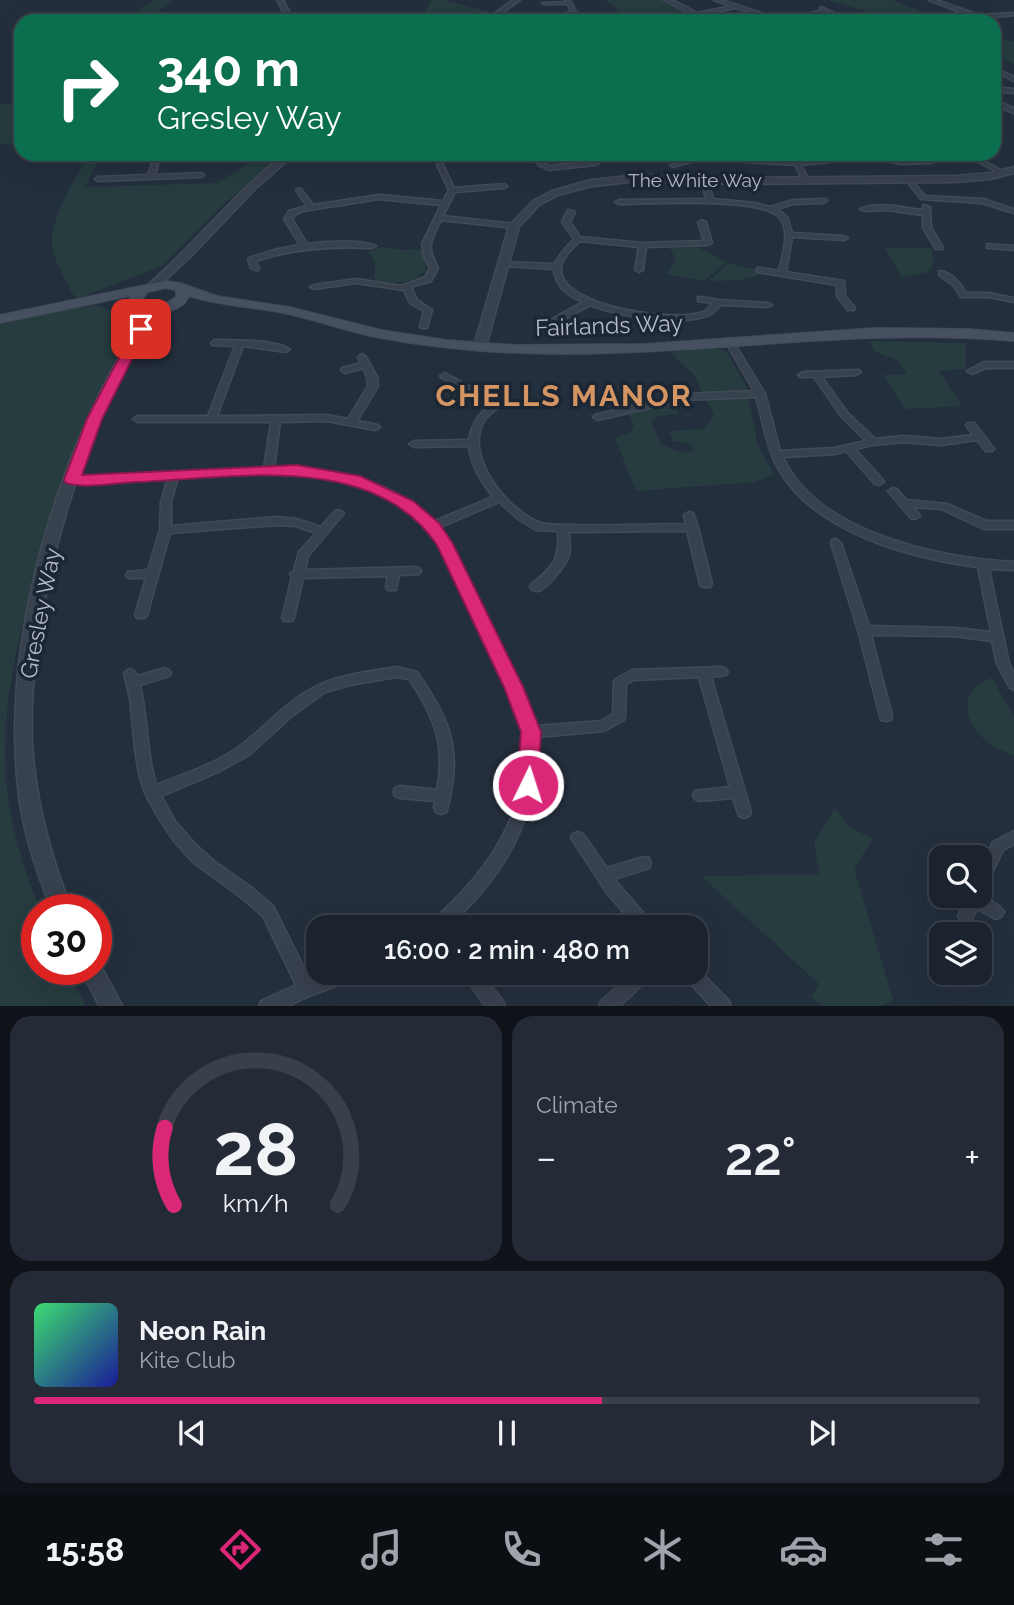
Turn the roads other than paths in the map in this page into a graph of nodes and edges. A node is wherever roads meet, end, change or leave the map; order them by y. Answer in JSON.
{"nodes":[{"id":1,"x":517,"y":0,"type":"edge"},
{"id":2,"x":667,"y":0,"type":"edge"},
{"id":3,"x":716,"y":0,"type":"edge"},
{"id":4,"x":931,"y":0,"type":"edge"},
{"id":5,"x":280,"y":1,"type":"edge"},
{"id":6,"x":292,"y":1,"type":"edge"},
{"id":7,"x":569,"y":2,"type":"edge"},
{"id":8,"x":545,"y":4,"type":"dead end"},
{"id":9,"x":735,"y":7,"type":"junction"},
{"id":10,"x":573,"y":13,"type":"joint"},
{"id":11,"x":497,"y":14,"type":"edge"},
{"id":12,"x":568,"y":14,"type":"edge"},
{"id":13,"x":693,"y":14,"type":"edge"},
{"id":14,"x":700,"y":14,"type":"edge"},
{"id":15,"x":756,"y":14,"type":"edge"},
{"id":16,"x":809,"y":14,"type":"edge"},
{"id":17,"x":838,"y":14,"type":"edge"},
{"id":18,"x":971,"y":14,"type":"edge"},
{"id":19,"x":1002,"y":73,"type":"dead end"},
{"id":20,"x":1014,"y":79,"type":"edge"},
{"id":21,"x":156,"y":161,"type":"edge"},
{"id":22,"x":282,"y":161,"type":"edge"},
{"id":23,"x":436,"y":161,"type":"dead end"},
{"id":24,"x":537,"y":161,"type":"edge"},
{"id":25,"x":680,"y":161,"type":"edge"},
{"id":26,"x":772,"y":161,"type":"edge"},
{"id":27,"x":818,"y":161,"type":"edge"},
{"id":28,"x":895,"y":161,"type":"edge"},
{"id":29,"x":932,"y":161,"type":"dead end"},
{"id":30,"x":980,"y":161,"type":"edge"},
{"id":31,"x":677,"y":162,"type":"dead end"},
{"id":32,"x":596,"y":163,"type":"dead end"},
{"id":33,"x":797,"y":163,"type":"junction"},
{"id":34,"x":1014,"y":170,"type":"edge"},
{"id":35,"x":1003,"y":173,"type":"junction"},
{"id":36,"x":201,"y":174,"type":"dead end"},
{"id":37,"x":150,"y":177,"type":"junction"},
{"id":38,"x":98,"y":179,"type":"dead end"},
{"id":39,"x":908,"y":179,"type":"junction"},
{"id":40,"x":806,"y":180,"type":"junction"},
{"id":41,"x":705,"y":181,"type":"junction"},
{"id":42,"x":504,"y":186,"type":"dead end"},
{"id":43,"x":299,"y":190,"type":"dead end"},
{"id":44,"x":452,"y":190,"type":"junction"},
{"id":45,"x":923,"y":198,"type":"junction"},
{"id":46,"x":710,"y":201,"type":"junction"},
{"id":47,"x":823,"y":201,"type":"dead end"},
{"id":48,"x":619,"y":202,"type":"dead end"},
{"id":49,"x":446,"y":203,"type":"junction"},
{"id":50,"x":311,"y":207,"type":"junction"},
{"id":51,"x":773,"y":208,"type":"junction"},
{"id":52,"x":864,"y":209,"type":"dead end"},
{"id":53,"x":1014,"y":211,"type":"edge"},
{"id":54,"x":571,"y":212,"type":"dead end"},
{"id":55,"x":926,"y":214,"type":"junction"},
{"id":56,"x":438,"y":218,"type":"junction"},
{"id":57,"x":702,"y":222,"type":"dead end"},
{"id":58,"x":514,"y":226,"type":"junction"},
{"id":59,"x":790,"y":236,"type":"junction"},
{"id":60,"x":844,"y":238,"type":"dead end"},
{"id":61,"x":578,"y":239,"type":"junction"},
{"id":62,"x":643,"y":245,"type":"junction"},
{"id":63,"x":372,"y":246,"type":"dead end"},
{"id":64,"x":990,"y":246,"type":"dead end"},
{"id":65,"x":305,"y":247,"type":"junction"},
{"id":66,"x":939,"y":247,"type":"dead end"},
{"id":67,"x":1014,"y":248,"type":"edge"},
{"id":68,"x":504,"y":264,"type":"junction"},
{"id":69,"x":557,"y":267,"type":"junction"},
{"id":70,"x":255,"y":268,"type":"dead end"},
{"id":71,"x":639,"y":270,"type":"dead end"},
{"id":72,"x":760,"y":270,"type":"dead end"},
{"id":73,"x":171,"y":271,"type":"junction"},
{"id":74,"x":942,"y":273,"type":"dead end"},
{"id":75,"x":782,"y":274,"type":"junction"},
{"id":76,"x":150,"y":287,"type":"junction"},
{"id":77,"x":178,"y":287,"type":"junction"},
{"id":78,"x":314,"y":287,"type":"dead end"},
{"id":79,"x":407,"y":287,"type":"junction"},
{"id":80,"x":103,"y":299,"type":"junction"},
{"id":81,"x":208,"y":299,"type":"junction"},
{"id":82,"x":701,"y":299,"type":"dead end"},
{"id":83,"x":1014,"y":300,"type":"edge"},
{"id":84,"x":590,"y":302,"type":"junction"},
{"id":85,"x":719,"y":302,"type":"junction"},
{"id":86,"x":137,"y":304,"type":"junction"},
{"id":87,"x":768,"y":305,"type":"dead end"},
{"id":88,"x":171,"y":306,"type":"junction"},
{"id":89,"x":851,"y":308,"type":"dead end"},
{"id":90,"x":0,"y":319,"type":"edge"},
{"id":91,"x":548,"y":325,"type":"dead end"},
{"id":92,"x":424,"y":326,"type":"dead end"},
{"id":93,"x":141,"y":329,"type":"junction"},
{"id":94,"x":1014,"y":337,"type":"edge"},
{"id":95,"x":729,"y":341,"type":"junction"},
{"id":96,"x":215,"y":343,"type":"dead end"},
{"id":97,"x":240,"y":344,"type":"junction"},
{"id":98,"x":480,"y":346,"type":"junction"},
{"id":99,"x":286,"y":349,"type":"dead end"},
{"id":100,"x":1014,"y":365,"type":"edge"},
{"id":101,"x":345,"y":370,"type":"dead end"},
{"id":102,"x":972,"y":371,"type":"dead end"},
{"id":103,"x":856,"y":372,"type":"dead end"},
{"id":104,"x":816,"y":374,"type":"junction"},
{"id":105,"x":803,"y":375,"type":"dead end"},
{"id":106,"x":446,"y":376,"type":"dead end"},
{"id":107,"x":760,"y":394,"type":"junction"},
{"id":108,"x":598,"y":417,"type":"dead end"},
{"id":109,"x":138,"y":419,"type":"dead end"},
{"id":110,"x":163,"y":419,"type":"junction"},
{"id":111,"x":276,"y":419,"type":"junction"},
{"id":112,"x":211,"y":420,"type":"junction"},
{"id":113,"x":351,"y":422,"type":"junction"},
{"id":114,"x":971,"y":425,"type":"dead end"},
{"id":115,"x":375,"y":427,"type":"dead end"},
{"id":116,"x":157,"y":431,"type":"dead end"},
{"id":117,"x":979,"y":437,"type":"junction"},
{"id":118,"x":873,"y":442,"type":"junction"},
{"id":119,"x":474,"y":443,"type":"junction"},
{"id":120,"x":414,"y":444,"type":"dead end"},
{"id":121,"x":849,"y":449,"type":"junction"},
{"id":122,"x":989,"y":449,"type":"dead end"},
{"id":123,"x":777,"y":454,"type":"junction"},
{"id":124,"x":269,"y":470,"type":"junction"},
{"id":125,"x":174,"y":474,"type":"junction"},
{"id":126,"x":72,"y":480,"type":"junction"},
{"id":127,"x":879,"y":482,"type":"dead end"},
{"id":128,"x":893,"y":491,"type":"dead end"},
{"id":129,"x":500,"y":498,"type":"junction"},
{"id":130,"x":905,"y":503,"type":"junction"},
{"id":131,"x":339,"y":513,"type":"dead end"},
{"id":132,"x":689,"y":515,"type":"dead end"},
{"id":133,"x":915,"y":516,"type":"dead end"},
{"id":134,"x":1014,"y":525,"type":"edge"},
{"id":135,"x":433,"y":526,"type":"junction"},
{"id":136,"x":693,"y":527,"type":"junction"},
{"id":137,"x":563,"y":529,"type":"junction"},
{"id":138,"x":165,"y":530,"type":"junction"},
{"id":139,"x":322,"y":531,"type":"junction"},
{"id":140,"x":836,"y":542,"type":"dead end"},
{"id":141,"x":983,"y":565,"type":"junction"},
{"id":142,"x":1014,"y":566,"type":"edge"},
{"id":143,"x":394,"y":571,"type":"junction"},
{"id":144,"x":415,"y":571,"type":"dead end"},
{"id":145,"x":152,"y":574,"type":"junction"},
{"id":146,"x":296,"y":574,"type":"junction"},
{"id":147,"x":132,"y":575,"type":"dead end"},
{"id":148,"x":706,"y":584,"type":"dead end"},
{"id":149,"x":392,"y":587,"type":"dead end"},
{"id":150,"x":536,"y":587,"type":"dead end"},
{"id":151,"x":141,"y":615,"type":"dead end"},
{"id":152,"x":288,"y":618,"type":"dead end"},
{"id":153,"x":864,"y":630,"type":"junction"},
{"id":154,"x":997,"y":637,"type":"junction"},
{"id":155,"x":1009,"y":663,"type":"edge"},
{"id":156,"x":722,"y":672,"type":"dead end"},
{"id":157,"x":165,"y":673,"type":"dead end"},
{"id":158,"x":704,"y":673,"type":"junction"},
{"id":159,"x":1014,"y":685,"type":"edge"},
{"id":160,"x":886,"y":716,"type":"dead end"},
{"id":161,"x":531,"y":732,"type":"junction"},
{"id":162,"x":400,"y":792,"type":"dead end"},
{"id":163,"x":737,"y":792,"type":"junction"},
{"id":164,"x":152,"y":793,"type":"junction"},
{"id":165,"x":700,"y":795,"type":"dead end"},
{"id":166,"x":744,"y":812,"type":"dead end"},
{"id":167,"x":1014,"y":836,"type":"edge"},
{"id":168,"x":578,"y":838,"type":"dead end"},
{"id":169,"x":992,"y":858,"type":"edge"},
{"id":170,"x":644,"y":863,"type":"dead end"},
{"id":171,"x":604,"y":876,"type":"junction"},
{"id":172,"x":56,"y":894,"type":"edge"},
{"id":173,"x":970,"y":908,"type":"edge"},
{"id":174,"x":990,"y":908,"type":"edge"},
{"id":175,"x":996,"y":912,"type":"dead end"},
{"id":176,"x":449,"y":915,"type":"edge"},
{"id":177,"x":636,"y":915,"type":"edge"},
{"id":178,"x":966,"y":916,"type":"dead end"},
{"id":179,"x":100,"y":985,"type":"edge"},
{"id":180,"x":318,"y":985,"type":"edge"},
{"id":181,"x":480,"y":985,"type":"edge"},
{"id":182,"x":630,"y":985,"type":"edge"},
{"id":183,"x":703,"y":985,"type":"edge"},
{"id":184,"x":306,"y":989,"type":"junction"},
{"id":185,"x":112,"y":1006,"type":"edge"},
{"id":186,"x":267,"y":1006,"type":"edge"},
{"id":187,"x":497,"y":1006,"type":"edge"},
{"id":188,"x":607,"y":1006,"type":"edge"},
{"id":189,"x":723,"y":1006,"type":"edge"}],
"edges":[{"from":1,"to":11,"type":"street"},
{"from":2,"to":13,"type":"street"},
{"from":3,"to":9,"type":"street"},
{"from":4,"to":18,"type":"street"},
{"from":5,"to":6,"type":"street"},
{"from":7,"to":8,"type":"street"},
{"from":7,"to":10,"type":"street"},
{"from":9,"to":14,"type":"street"},
{"from":9,"to":15,"type":"street"},
{"from":10,"to":12,"type":"street"},
{"from":16,"to":17,"type":"street"},
{"from":19,"to":20,"type":"street"},
{"from":21,"to":37,"type":"street"},
{"from":22,"to":73,"type":"street"},
{"from":23,"to":44,"type":"street"},
{"from":24,"to":32,"type":"street"},
{"from":25,"to":31,"type":"street"},
{"from":26,"to":33,"type":"street"},
{"from":27,"to":33,"type":"street"},
{"from":28,"to":29,"type":"street"},
{"from":30,"to":35,"type":"street"},
{"from":33,"to":40,"type":"street"},
{"from":34,"to":35,"type":"street","name":"The White Way"},
{"from":35,"to":39,"type":"street","name":"The White Way"},
{"from":36,"to":37,"type":"street"},
{"from":37,"to":38,"type":"street"},
{"from":39,"to":40,"type":"street","name":"The White Way"},
{"from":39,"to":45,"type":"street"},
{"from":40,"to":41,"type":"street","name":"The White Way"},
{"from":41,"to":46,"type":"street"},
{"from":41,"to":58,"type":"street","name":"The White Way"},
{"from":42,"to":44,"type":"street"},
{"from":43,"to":50,"type":"street"},
{"from":44,"to":49,"type":"street"},
{"from":45,"to":53,"type":"street"},
{"from":45,"to":55,"type":"street"},
{"from":46,"to":48,"type":"street"},
{"from":46,"to":51,"type":"street"},
{"from":47,"to":51,"type":"street"},
{"from":49,"to":50,"type":"street"},
{"from":49,"to":56,"type":"street"},
{"from":50,"to":65,"type":"street"},
{"from":51,"to":59,"type":"street"},
{"from":52,"to":55,"type":"street"},
{"from":54,"to":61,"type":"street"},
{"from":55,"to":66,"type":"street"},
{"from":56,"to":58,"type":"street"},
{"from":56,"to":79,"type":"street"},
{"from":57,"to":62,"type":"street"},
{"from":58,"to":68,"type":"street"},
{"from":59,"to":60,"type":"street"},
{"from":59,"to":75,"type":"street"},
{"from":61,"to":62,"type":"street"},
{"from":61,"to":69,"type":"street"},
{"from":62,"to":71,"type":"street"},
{"from":63,"to":65,"type":"street"},
{"from":64,"to":67,"type":"street"},
{"from":65,"to":70,"type":"street"},
{"from":68,"to":69,"type":"street"},
{"from":68,"to":98,"type":"street"},
{"from":69,"to":84,"type":"street"},
{"from":72,"to":75,"type":"street"},
{"from":73,"to":76,"type":"street"},
{"from":73,"to":77,"type":"street"},
{"from":74,"to":83,"type":"street"},
{"from":75,"to":89,"type":"street"},
{"from":76,"to":77,"type":"main road"},
{"from":76,"to":80,"type":"main road"},
{"from":76,"to":86,"type":"main road"},
{"from":77,"to":81,"type":"main road","name":"Fairlands Way"},
{"from":77,"to":88,"type":"main road"},
{"from":78,"to":79,"type":"street"},
{"from":79,"to":92,"type":"street"},
{"from":80,"to":86,"type":"main road","name":"Fairlands Way"},
{"from":80,"to":90,"type":"main road"},
{"from":81,"to":88,"type":"main road","name":"Fairlands Way"},
{"from":81,"to":98,"type":"main road","name":"Fairlands Way"},
{"from":82,"to":85,"type":"street"},
{"from":84,"to":85,"type":"street"},
{"from":84,"to":91,"type":"street"},
{"from":85,"to":87,"type":"street"},
{"from":86,"to":88,"type":"main road","name":"Fairlands Way"},
{"from":86,"to":93,"type":"street"},
{"from":88,"to":93,"type":"street","name":"Gresley Way"},
{"from":93,"to":126,"type":"street","name":"Gresley Way"},
{"from":94,"to":95,"type":"main road","name":"Fairlands Way"},
{"from":95,"to":98,"type":"main road","name":"Fairlands Way"},
{"from":95,"to":107,"type":"street"},
{"from":96,"to":97,"type":"street"},
{"from":97,"to":99,"type":"street"},
{"from":97,"to":112,"type":"street"},
{"from":100,"to":102,"type":"street"},
{"from":101,"to":113,"type":"street"},
{"from":103,"to":104,"type":"street"},
{"from":104,"to":105,"type":"street"},
{"from":104,"to":118,"type":"street"},
{"from":106,"to":119,"type":"street"},
{"from":107,"to":108,"type":"street"},
{"from":107,"to":123,"type":"street"},
{"from":109,"to":110,"type":"street"},
{"from":110,"to":112,"type":"street"},
{"from":110,"to":116,"type":"street"},
{"from":111,"to":112,"type":"street"},
{"from":111,"to":113,"type":"street"},
{"from":111,"to":124,"type":"street"},
{"from":113,"to":115,"type":"street"},
{"from":114,"to":117,"type":"street"},
{"from":117,"to":118,"type":"street"},
{"from":117,"to":122,"type":"street"},
{"from":118,"to":121,"type":"street"},
{"from":119,"to":120,"type":"street"},
{"from":119,"to":129,"type":"street"},
{"from":121,"to":123,"type":"street"},
{"from":121,"to":127,"type":"street"},
{"from":123,"to":141,"type":"street"},
{"from":124,"to":125,"type":"street"},
{"from":124,"to":135,"type":"street"},
{"from":125,"to":126,"type":"street"},
{"from":125,"to":138,"type":"street"},
{"from":126,"to":172,"type":"street","name":"Gresley Way"},
{"from":128,"to":130,"type":"street"},
{"from":129,"to":135,"type":"street"},
{"from":129,"to":137,"type":"street"},
{"from":130,"to":133,"type":"street"},
{"from":130,"to":134,"type":"street"},
{"from":131,"to":139,"type":"street"},
{"from":132,"to":136,"type":"street"},
{"from":135,"to":161,"type":"street"},
{"from":136,"to":137,"type":"street"},
{"from":136,"to":148,"type":"street"},
{"from":137,"to":150,"type":"street"},
{"from":138,"to":139,"type":"street"},
{"from":138,"to":145,"type":"street"},
{"from":139,"to":146,"type":"street"},
{"from":140,"to":153,"type":"street"},
{"from":141,"to":142,"type":"street"},
{"from":141,"to":154,"type":"street"},
{"from":143,"to":144,"type":"street"},
{"from":143,"to":146,"type":"street"},
{"from":143,"to":149,"type":"street"},
{"from":145,"to":147,"type":"street"},
{"from":145,"to":151,"type":"street"},
{"from":146,"to":152,"type":"street"},
{"from":153,"to":154,"type":"street"},
{"from":153,"to":160,"type":"street"},
{"from":154,"to":155,"type":"street"},
{"from":155,"to":159,"type":"street"},
{"from":156,"to":158,"type":"street"},
{"from":157,"to":164,"type":"street"},
{"from":158,"to":161,"type":"street"},
{"from":158,"to":163,"type":"street"},
{"from":161,"to":176,"type":"street"},
{"from":162,"to":164,"type":"street"},
{"from":163,"to":165,"type":"street"},
{"from":163,"to":166,"type":"street"},
{"from":164,"to":184,"type":"street"},
{"from":167,"to":169,"type":"street"},
{"from":168,"to":171,"type":"street"},
{"from":170,"to":171,"type":"street"},
{"from":171,"to":177,"type":"street"},
{"from":173,"to":178,"type":"street"},
{"from":174,"to":175,"type":"street"},
{"from":179,"to":185,"type":"street"},
{"from":180,"to":184,"type":"street"},
{"from":181,"to":187,"type":"street"},
{"from":182,"to":188,"type":"street"},
{"from":183,"to":189,"type":"street"},
{"from":184,"to":186,"type":"street"}]}
